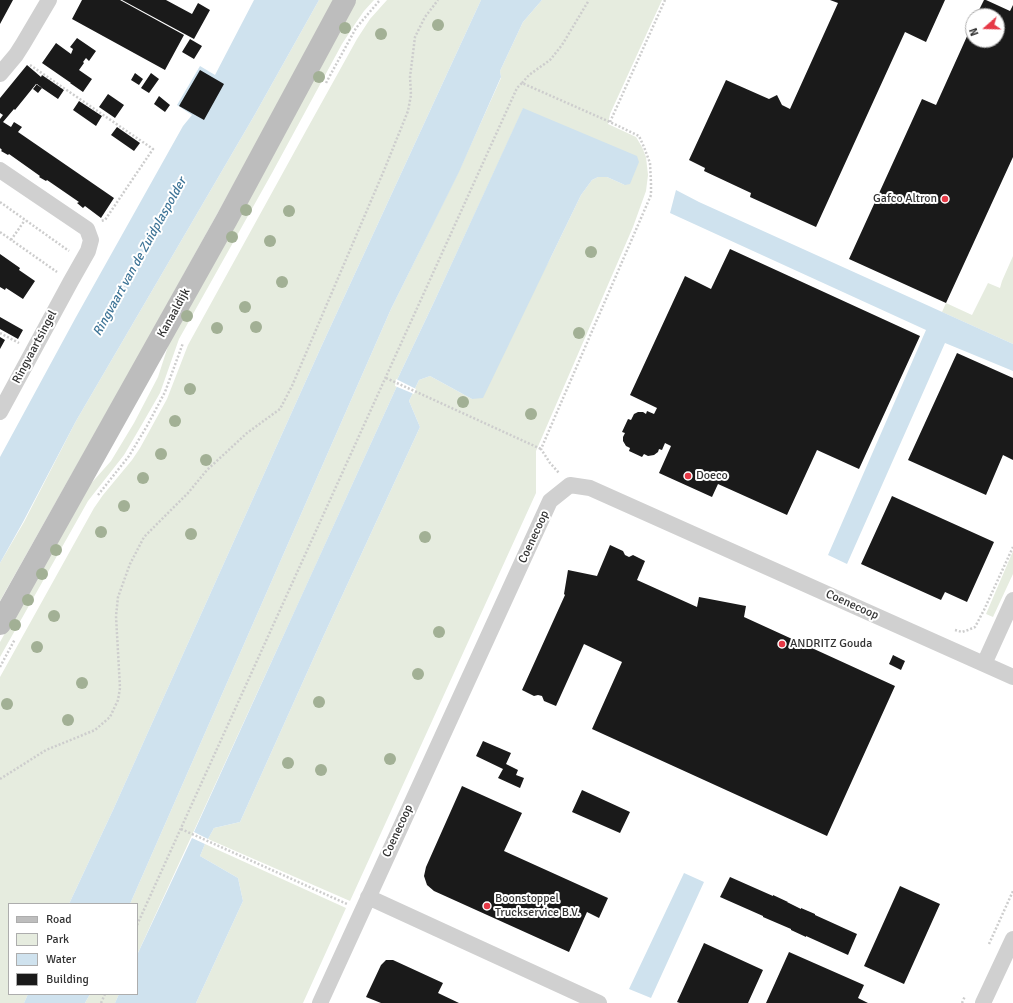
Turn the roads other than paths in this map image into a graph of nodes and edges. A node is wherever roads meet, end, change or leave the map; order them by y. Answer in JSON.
{"nodes":[{"id":1,"x":49,"y":0,"type":"edge"},
{"id":2,"x":345,"y":0,"type":"edge"},
{"id":3,"x":0,"y":74,"type":"edge"},
{"id":4,"x":0,"y":170,"type":"edge"},
{"id":5,"x":0,"y":412,"type":"edge"},
{"id":6,"x":1013,"y":600,"type":"edge"},
{"id":7,"x":0,"y":624,"type":"edge"},
{"id":8,"x":984,"y":664,"type":"junction"},
{"id":9,"x":1013,"y":677,"type":"edge"},
{"id":10,"x":365,"y":904,"type":"junction"},
{"id":11,"x":1013,"y":939,"type":"edge"},
{"id":12,"x":320,"y":1003,"type":"edge"},
{"id":13,"x":599,"y":1003,"type":"edge"},
{"id":14,"x":983,"y":1003,"type":"edge"}],
"edges":[{"from":1,"to":3,"type":"street"},
{"from":2,"to":7,"type":"main road","name":"Kanaaldijk"},
{"from":4,"to":5,"type":"street","name":"Ringvaartsingel"},
{"from":6,"to":8,"type":"street"},
{"from":8,"to":9,"type":"street","name":"Coenecoop"},
{"from":8,"to":10,"type":"street","name":"Coenecoop"},
{"from":10,"to":12,"type":"street","name":"Coenecoop"},
{"from":10,"to":13,"type":"street"},
{"from":11,"to":14,"type":"street"}]}
